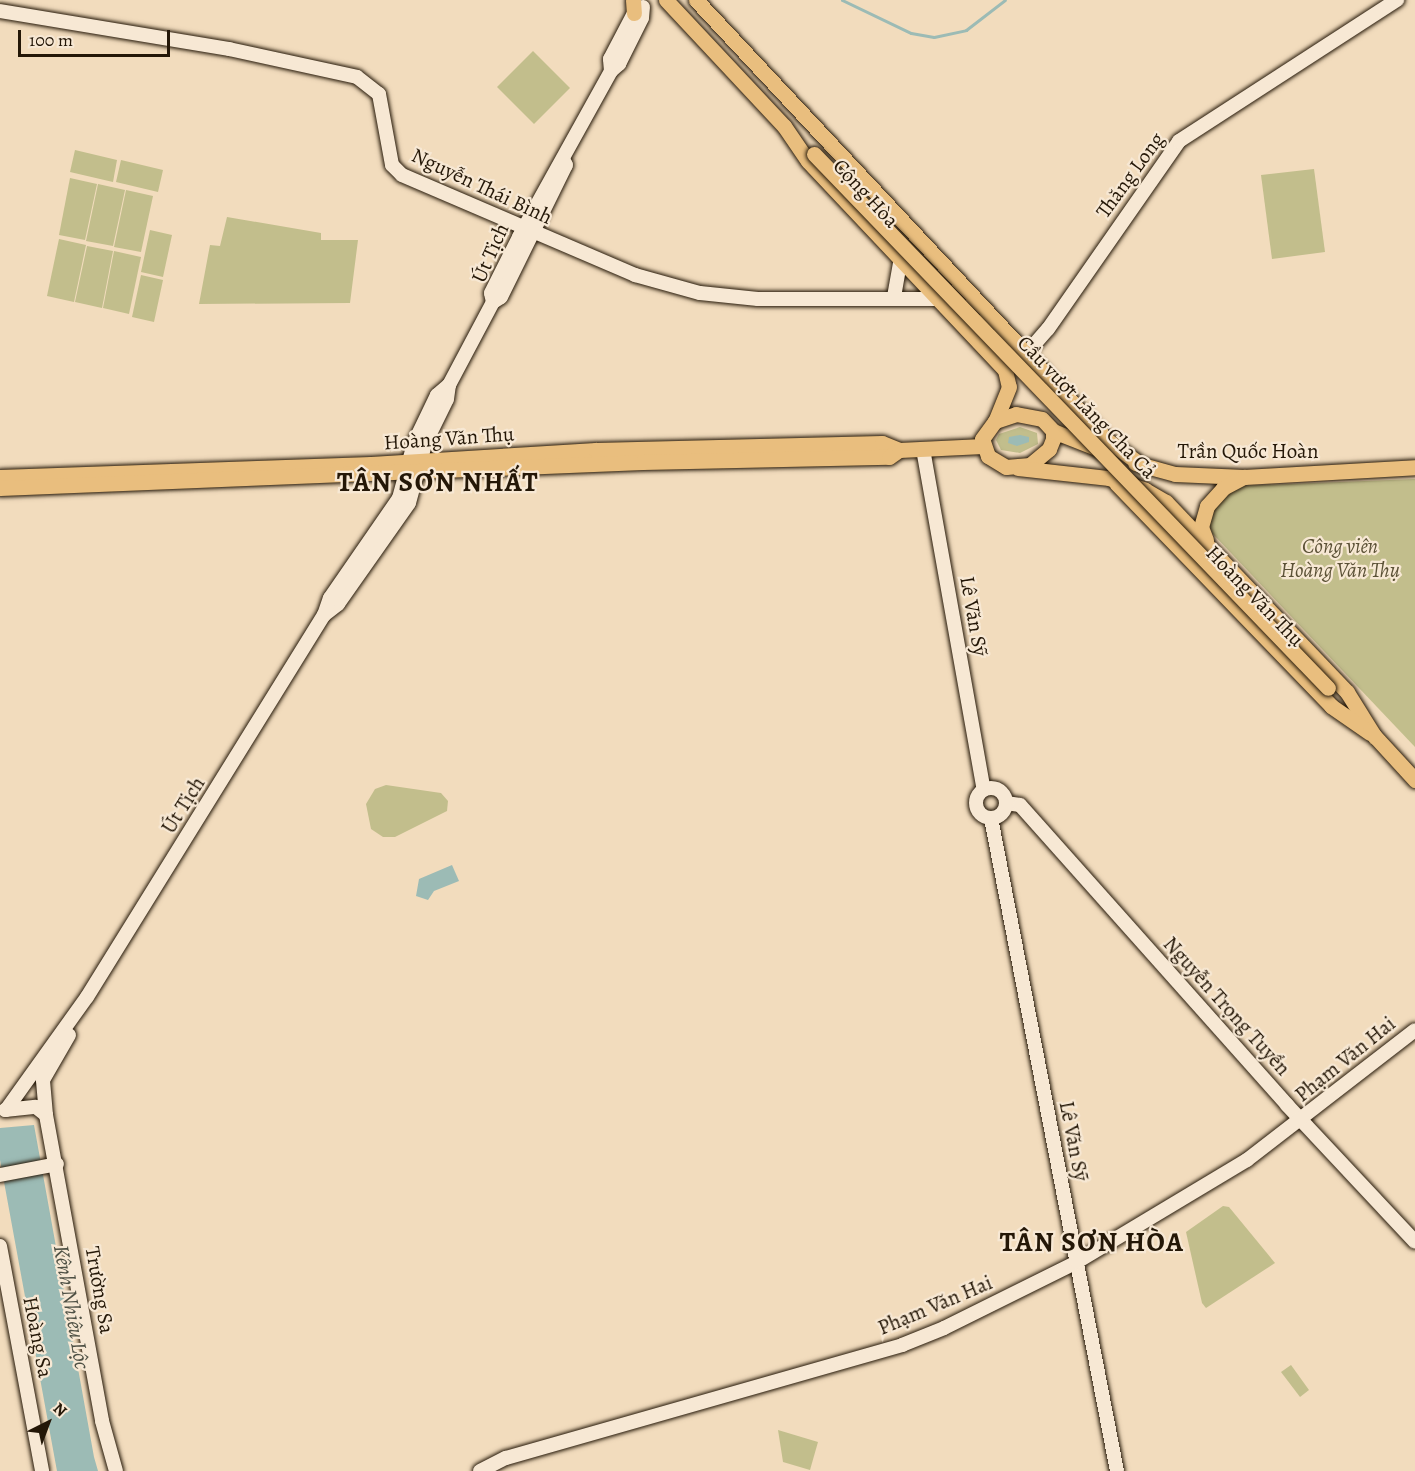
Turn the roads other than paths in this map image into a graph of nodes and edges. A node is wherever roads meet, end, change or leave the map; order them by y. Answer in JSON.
{"nodes":[{"id":1,"x":666,"y":0,"type":"edge"},
{"id":2,"x":696,"y":0,"type":"edge"},
{"id":3,"x":1397,"y":0,"type":"edge"},
{"id":4,"x":640,"y":5,"type":"edge"},
{"id":5,"x":0,"y":11,"type":"edge"},
{"id":6,"x":784,"y":126,"type":"junction"},
{"id":7,"x":528,"y":232,"type":"junction"},
{"id":8,"x":901,"y":260,"type":"junction"},
{"id":9,"x":894,"y":297,"type":"junction"},
{"id":10,"x":938,"y":299,"type":"junction"},
{"id":11,"x":1004,"y":330,"type":"junction"},
{"id":12,"x":1026,"y":354,"type":"junction"},
{"id":13,"x":1045,"y":375,"type":"junction"},
{"id":14,"x":1043,"y":412,"type":"junction"},
{"id":15,"x":995,"y":421,"type":"junction"},
{"id":16,"x":1053,"y":431,"type":"junction"},
{"id":17,"x":983,"y":446,"type":"junction"},
{"id":18,"x":924,"y":449,"type":"junction"},
{"id":19,"x":412,"y":467,"type":"junction"},
{"id":20,"x":1144,"y":467,"type":"junction"},
{"id":21,"x":1018,"y":468,"type":"junction"},
{"id":22,"x":1415,"y":468,"type":"edge"},
{"id":23,"x":0,"y":477,"type":"edge"},
{"id":24,"x":1244,"y":477,"type":"junction"},
{"id":25,"x":1109,"y":478,"type":"junction"},
{"id":26,"x":0,"y":488,"type":"edge"},
{"id":27,"x":1207,"y":543,"type":"junction"},
{"id":28,"x":1329,"y":688,"type":"joint"},
{"id":29,"x":1375,"y":736,"type":"junction"},
{"id":30,"x":1415,"y":780,"type":"edge"},
{"id":31,"x":984,"y":790,"type":"junction"},
{"id":32,"x":1006,"y":803,"type":"junction"},
{"id":33,"x":991,"y":818,"type":"junction"},
{"id":34,"x":75,"y":1016,"type":"junction"},
{"id":35,"x":1415,"y":1030,"type":"edge"},
{"id":36,"x":44,"y":1076,"type":"joint"},
{"id":37,"x":2,"y":1111,"type":"edge"},
{"id":38,"x":46,"y":1115,"type":"junction"},
{"id":39,"x":1302,"y":1120,"type":"junction"},
{"id":40,"x":53,"y":1165,"type":"junction"},
{"id":41,"x":0,"y":1175,"type":"edge"},
{"id":42,"x":1415,"y":1242,"type":"edge"},
{"id":43,"x":0,"y":1246,"type":"edge"},
{"id":44,"x":1077,"y":1262,"type":"junction"},
{"id":45,"x":42,"y":1471,"type":"edge"},
{"id":46,"x":116,"y":1471,"type":"edge"},
{"id":47,"x":480,"y":1471,"type":"edge"},
{"id":48,"x":1117,"y":1471,"type":"edge"}],
"edges":[{"from":1,"to":6,"type":"main road","name":"Cộng Hòa"},
{"from":2,"to":11,"type":"main road","name":"Cộng Hòa"},
{"from":3,"to":12,"type":"street","name":"Thăng Long"},
{"from":4,"to":7,"type":"street","name":"Út Tịch"},
{"from":5,"to":7,"type":"street","name":"Nguyễn Thái Bình"},
{"from":6,"to":8,"type":"main road","name":"Cộng Hòa"},
{"from":6,"to":28,"type":"main road","name":"Cầu vượt Lăng Cha Cả","bridge":true},
{"from":7,"to":9,"type":"street","name":"Nguyễn Thái Bình"},
{"from":7,"to":19,"type":"street","name":"Út Tịch"},
{"from":8,"to":9,"type":"street"},
{"from":8,"to":10,"type":"main road","name":"Cộng Hòa"},
{"from":9,"to":10,"type":"street","name":"Nguyễn Thái Bình"},
{"from":10,"to":15,"type":"main road","name":"Cộng Hòa"},
{"from":11,"to":12,"type":"main road","name":"Cộng Hòa"},
{"from":11,"to":14,"type":"main road"},
{"from":12,"to":13,"type":"main road","name":"Cộng Hòa"},
{"from":13,"to":14,"type":"main road"},
{"from":13,"to":20,"type":"main road","name":"Cộng Hòa"},
{"from":14,"to":15,"type":"main road"},
{"from":14,"to":16,"type":"main road"},
{"from":15,"to":17,"type":"main road"},
{"from":16,"to":20,"type":"main road","name":"Trần Quốc Hoàn"},
{"from":16,"to":21,"type":"main road"},
{"from":17,"to":18,"type":"main road","name":"Hoàng Văn Thụ"},
{"from":17,"to":21,"type":"main road"},
{"from":18,"to":19,"type":"main road","name":"Hoàng Văn Thụ"},
{"from":18,"to":31,"type":"street","name":"Lê Văn Sỹ"},
{"from":19,"to":23,"type":"main road","name":"Hoàng Văn Thụ"},
{"from":19,"to":26,"type":"main road","name":"Hoàng Văn Thụ"},
{"from":19,"to":34,"type":"street","name":"Út Tịch"},
{"from":20,"to":24,"type":"main road","name":"Trần Quốc Hoàn"},
{"from":21,"to":25,"type":"main road","name":"Hoàng Văn Thụ"},
{"from":22,"to":24,"type":"main road","name":"Trần Quốc Hoàn"},
{"from":24,"to":27,"type":"main road"},
{"from":25,"to":27,"type":"main road","name":"Hoàng Văn Thụ"},
{"from":25,"to":29,"type":"main road","name":"Hoàng Văn Thụ"},
{"from":27,"to":29,"type":"main road","name":"Hoàng Văn Thụ"},
{"from":28,"to":29,"type":"main road","name":"Hoàng Văn Thụ"},
{"from":29,"to":30,"type":"main road","name":"Hoàng Văn Thụ"},
{"from":31,"to":32,"type":"street"},
{"from":31,"to":33,"type":"street"},
{"from":32,"to":33,"type":"street"},
{"from":32,"to":39,"type":"street","name":"Nguyễn Trọng Tuyển"},
{"from":33,"to":44,"type":"street","name":"Lê Văn Sỹ"},
{"from":34,"to":36,"type":"street","name":"Út Tịch"},
{"from":34,"to":37,"type":"street","name":"Út Tịch"},
{"from":35,"to":39,"type":"street","name":"Phạm Văn Hai"},
{"from":36,"to":38,"type":"street","name":"Trường Sa"},
{"from":37,"to":38,"type":"street"},
{"from":38,"to":40,"type":"street","name":"Trường Sa"},
{"from":39,"to":42,"type":"street","name":"Nguyễn Trọng Tuyển"},
{"from":39,"to":44,"type":"street","name":"Phạm Văn Hai"},
{"from":40,"to":41,"type":"street"},
{"from":40,"to":46,"type":"street","name":"Trường Sa"},
{"from":43,"to":45,"type":"street","name":"Hoàng Sa"},
{"from":44,"to":47,"type":"street","name":"Phạm Văn Hai"},
{"from":44,"to":48,"type":"street","name":"Lê Văn Sỹ"}]}
